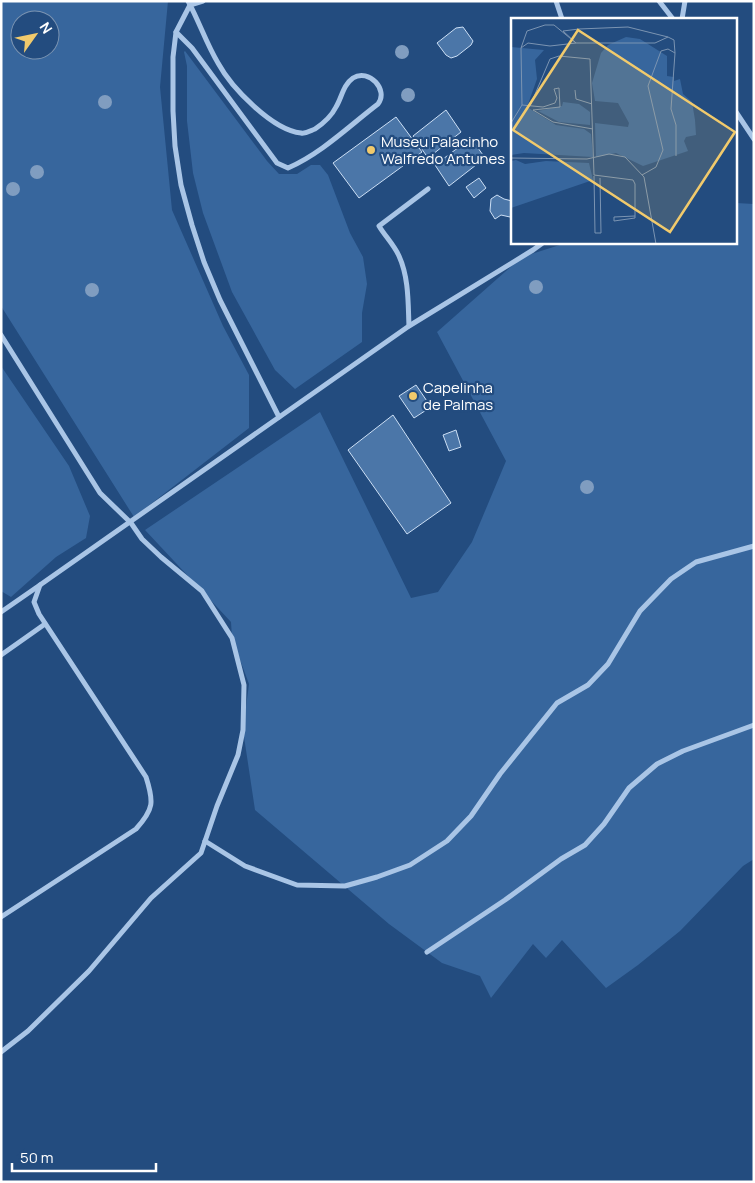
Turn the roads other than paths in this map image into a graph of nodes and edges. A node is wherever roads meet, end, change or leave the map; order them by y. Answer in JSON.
{"nodes":[{"id":1,"x":203,"y":1,"type":"edge"},
{"id":2,"x":556,"y":1,"type":"edge"},
{"id":3,"x":659,"y":1,"type":"edge"},
{"id":4,"x":685,"y":1,"type":"edge"},
{"id":5,"x":189,"y":3,"type":"edge"},
{"id":6,"x":562,"y":18,"type":"edge"},
{"id":7,"x":672,"y":18,"type":"edge"},
{"id":8,"x":682,"y":18,"type":"edge"},
{"id":9,"x":176,"y":32,"type":"junction"},
{"id":10,"x":738,"y":115,"type":"edge"},
{"id":11,"x":754,"y":139,"type":"edge"},
{"id":12,"x":428,"y":189,"type":"dead end"},
{"id":13,"x":541,"y":244,"type":"edge"},
{"id":14,"x":409,"y":326,"type":"junction"},
{"id":15,"x":1,"y":335,"type":"edge"},
{"id":16,"x":279,"y":417,"type":"junction"},
{"id":17,"x":131,"y":523,"type":"junction"},
{"id":18,"x":754,"y":546,"type":"edge"},
{"id":19,"x":40,"y":585,"type":"junction"},
{"id":20,"x":1,"y":612,"type":"edge"},
{"id":21,"x":46,"y":624,"type":"junction"},
{"id":22,"x":1,"y":655,"type":"edge"},
{"id":23,"x":754,"y":726,"type":"edge"},
{"id":24,"x":206,"y":841,"type":"junction"},
{"id":25,"x":1,"y":917,"type":"edge"},
{"id":26,"x":427,"y":952,"type":"dead end"},
{"id":27,"x":1,"y":1052,"type":"edge"}],
"edges":[{"from":1,"to":5,"type":"street"},
{"from":2,"to":6,"type":"street"},
{"from":3,"to":7,"type":"street"},
{"from":4,"to":8,"type":"street"},
{"from":5,"to":9,"type":"street"},
{"from":5,"to":9,"type":"street"},
{"from":9,"to":16,"type":"street"},
{"from":10,"to":11,"type":"street"},
{"from":12,"to":14,"type":"street"},
{"from":13,"to":14,"type":"street"},
{"from":14,"to":16,"type":"street"},
{"from":15,"to":17,"type":"street"},
{"from":16,"to":17,"type":"street"},
{"from":17,"to":19,"type":"street"},
{"from":17,"to":24,"type":"street"},
{"from":18,"to":24,"type":"street"},
{"from":19,"to":20,"type":"street"},
{"from":19,"to":21,"type":"street"},
{"from":21,"to":22,"type":"street"},
{"from":21,"to":25,"type":"street"},
{"from":23,"to":26,"type":"street"},
{"from":24,"to":27,"type":"street"}]}
